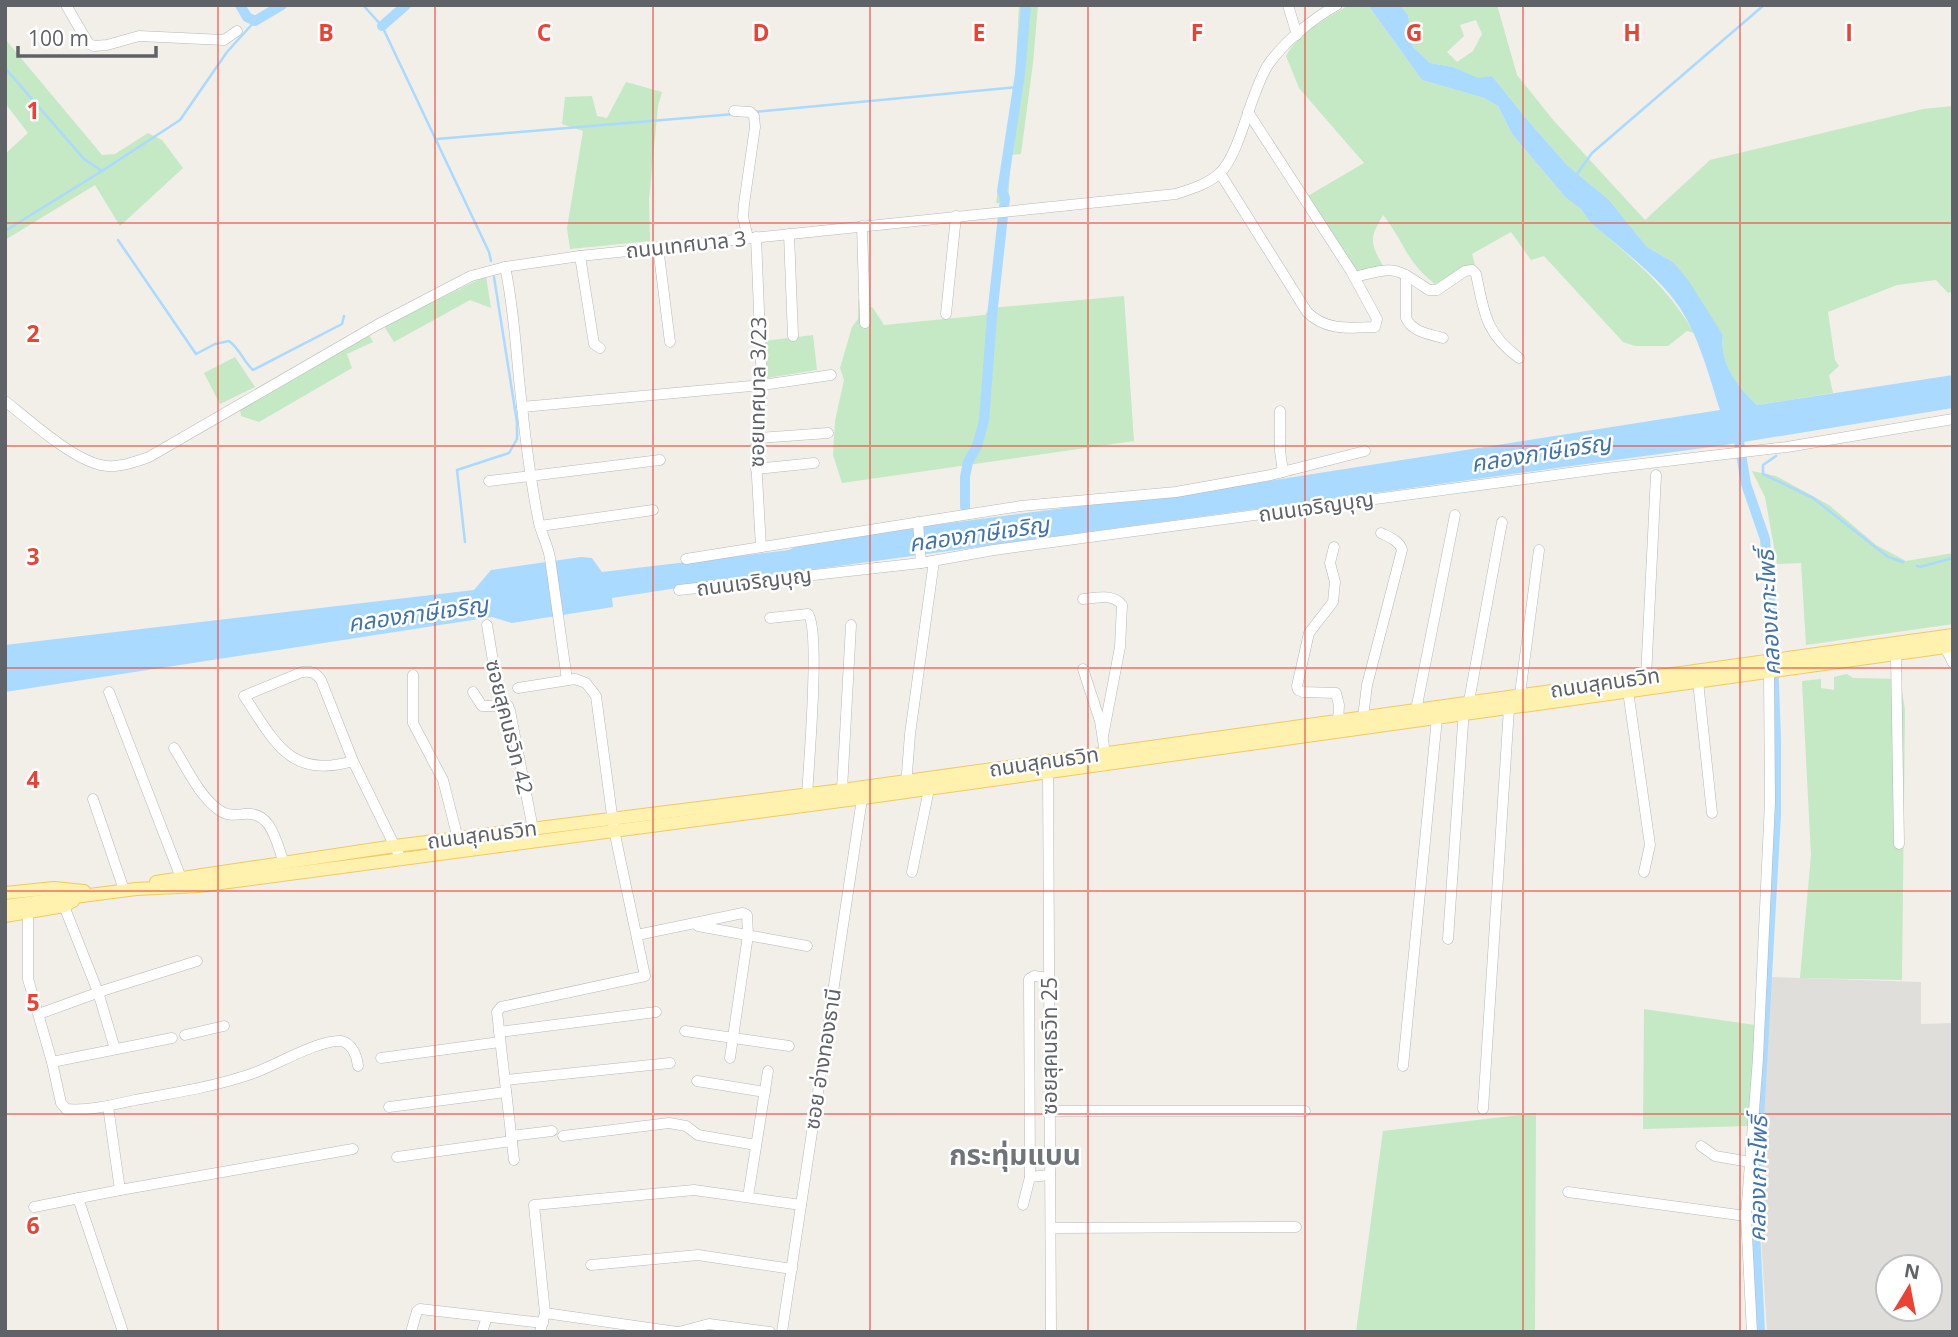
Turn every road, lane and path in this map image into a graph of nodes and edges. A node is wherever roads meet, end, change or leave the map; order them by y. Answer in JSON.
{"nodes":[{"id":1,"x":66,"y":5,"type":"edge"},
{"id":2,"x":1288,"y":5,"type":"edge"},
{"id":3,"x":1337,"y":5,"type":"edge"},
{"id":4,"x":237,"y":31,"type":"dead end"},
{"id":5,"x":1297,"y":35,"type":"junction"},
{"id":6,"x":734,"y":111,"type":"dead end"},
{"id":7,"x":1248,"y":112,"type":"junction"},
{"id":8,"x":1220,"y":173,"type":"junction"},
{"id":9,"x":956,"y":216,"type":"junction"},
{"id":10,"x":862,"y":226,"type":"junction"},
{"id":11,"x":789,"y":234,"type":"junction"},
{"id":12,"x":752,"y":238,"type":"junction"},
{"id":13,"x":659,"y":247,"type":"junction"},
{"id":14,"x":580,"y":256,"type":"junction"},
{"id":15,"x":505,"y":267,"type":"junction"},
{"id":16,"x":1406,"y":275,"type":"junction"},
{"id":17,"x":1354,"y":277,"type":"junction"},
{"id":18,"x":946,"y":314,"type":"dead end"},
{"id":19,"x":865,"y":323,"type":"dead end"},
{"id":20,"x":793,"y":336,"type":"dead end"},
{"id":21,"x":1443,"y":338,"type":"dead end"},
{"id":22,"x":670,"y":342,"type":"dead end"},
{"id":23,"x":600,"y":348,"type":"dead end"},
{"id":24,"x":1519,"y":358,"type":"dead end"},
{"id":25,"x":831,"y":375,"type":"dead end"},
{"id":26,"x":762,"y":385,"type":"junction"},
{"id":27,"x":5,"y":401,"type":"edge"},
{"id":28,"x":522,"y":407,"type":"junction"},
{"id":29,"x":1280,"y":411,"type":"dead end"},
{"id":30,"x":1953,"y":419,"type":"edge"},
{"id":31,"x":828,"y":433,"type":"dead end"},
{"id":32,"x":757,"y":438,"type":"junction"},
{"id":33,"x":1366,"y":451,"type":"dead end"},
{"id":34,"x":660,"y":460,"type":"dead end"},
{"id":35,"x":814,"y":463,"type":"dead end"},
{"id":36,"x":756,"y":469,"type":"junction"},
{"id":37,"x":1283,"y":472,"type":"junction"},
{"id":38,"x":1656,"y":475,"type":"dead end"},
{"id":39,"x":532,"y":477,"type":"junction"},
{"id":40,"x":489,"y":481,"type":"dead end"},
{"id":41,"x":653,"y":510,"type":"dead end"},
{"id":42,"x":1455,"y":515,"type":"dead end"},
{"id":43,"x":1502,"y":522,"type":"dead end"},
{"id":44,"x":918,"y":524,"type":"junction"},
{"id":45,"x":540,"y":526,"type":"junction"},
{"id":46,"x":1381,"y":533,"type":"dead end"},
{"id":47,"x":761,"y":547,"type":"junction"},
{"id":48,"x":1334,"y":547,"type":"dead end"},
{"id":49,"x":1539,"y":550,"type":"dead end"},
{"id":50,"x":686,"y":559,"type":"dead end"},
{"id":51,"x":921,"y":560,"type":"junction"},
{"id":52,"x":934,"y":561,"type":"junction"},
{"id":53,"x":679,"y":590,"type":"dead end"},
{"id":54,"x":1083,"y":599,"type":"dead end"},
{"id":55,"x":770,"y":618,"type":"dead end"},
{"id":56,"x":487,"y":625,"type":"dead end"},
{"id":57,"x":851,"y":625,"type":"dead end"},
{"id":58,"x":1948,"y":641,"type":"edge"},
{"id":59,"x":1896,"y":654,"type":"junction"},
{"id":60,"x":1953,"y":663,"type":"edge"},
{"id":61,"x":1083,"y":669,"type":"dead end"},
{"id":62,"x":1769,"y":671,"type":"junction"},
{"id":63,"x":414,"y":675,"type":"dead end"},
{"id":64,"x":1646,"y":677,"type":"junction"},
{"id":65,"x":567,"y":680,"type":"junction"},
{"id":66,"x":1698,"y":681,"type":"junction"},
{"id":67,"x":517,"y":688,"type":"dead end"},
{"id":68,"x":1628,"y":691,"type":"junction"},
{"id":69,"x":109,"y":692,"type":"dead end"},
{"id":70,"x":473,"y":692,"type":"dead end"},
{"id":71,"x":1520,"y":694,"type":"junction"},
{"id":72,"x":1466,"y":701,"type":"junction"},
{"id":73,"x":508,"y":706,"type":"junction"},
{"id":74,"x":1509,"y":708,"type":"junction"},
{"id":75,"x":1416,"y":710,"type":"junction"},
{"id":76,"x":1463,"y":715,"type":"junction"},
{"id":77,"x":1363,"y":717,"type":"junction"},
{"id":78,"x":1437,"y":718,"type":"junction"},
{"id":79,"x":1338,"y":721,"type":"junction"},
{"id":80,"x":1103,"y":736,"type":"junction"},
{"id":81,"x":174,"y":748,"type":"dead end"},
{"id":82,"x":1105,"y":753,"type":"junction"},
{"id":83,"x":353,"y":761,"type":"junction"},
{"id":84,"x":1048,"y":767,"type":"junction"},
{"id":85,"x":906,"y":786,"type":"junction"},
{"id":86,"x":929,"y":789,"type":"junction"},
{"id":87,"x":842,"y":790,"type":"junction"},
{"id":88,"x":863,"y":793,"type":"junction"},
{"id":89,"x":93,"y":799,"type":"dead end"},
{"id":90,"x":807,"y":800,"type":"junction"},
{"id":91,"x":1712,"y":813,"type":"dead end"},
{"id":92,"x":613,"y":824,"type":"junction"},
{"id":93,"x":533,"y":829,"type":"junction"},
{"id":94,"x":458,"y":839,"type":"junction"},
{"id":95,"x":1899,"y":844,"type":"dead end"},
{"id":96,"x":394,"y":846,"type":"junction"},
{"id":97,"x":401,"y":859,"type":"junction"},
{"id":98,"x":344,"y":860,"type":"junction"},
{"id":99,"x":284,"y":863,"type":"junction"},
{"id":100,"x":912,"y":872,"type":"dead end"},
{"id":101,"x":1644,"y":872,"type":"dead end"},
{"id":102,"x":183,"y":883,"type":"junction"},
{"id":103,"x":130,"y":890,"type":"junction"},
{"id":104,"x":5,"y":893,"type":"edge"},
{"id":105,"x":79,"y":898,"type":"junction"},
{"id":106,"x":5,"y":906,"type":"edge"},
{"id":107,"x":28,"y":912,"type":"junction"},
{"id":108,"x":5,"y":916,"type":"edge"},
{"id":109,"x":691,"y":925,"type":"junction"},
{"id":110,"x":637,"y":935,"type":"junction"},
{"id":111,"x":748,"y":935,"type":"junction"},
{"id":112,"x":1448,"y":939,"type":"dead end"},
{"id":113,"x":807,"y":946,"type":"dead end"},
{"id":114,"x":197,"y":961,"type":"dead end"},
{"id":115,"x":1049,"y":978,"type":"junction"},
{"id":116,"x":98,"y":992,"type":"junction"},
{"id":117,"x":656,"y":1012,"type":"dead end"},
{"id":118,"x":39,"y":1014,"type":"junction"},
{"id":119,"x":224,"y":1026,"type":"dead end"},
{"id":120,"x":685,"y":1031,"type":"dead end"},
{"id":121,"x":185,"y":1035,"type":"dead end"},
{"id":122,"x":500,"y":1037,"type":"junction"},
{"id":123,"x":172,"y":1038,"type":"dead end"},
{"id":124,"x":733,"y":1038,"type":"junction"},
{"id":125,"x":789,"y":1046,"type":"dead end"},
{"id":126,"x":115,"y":1049,"type":"junction"},
{"id":127,"x":381,"y":1058,"type":"dead end"},
{"id":128,"x":730,"y":1058,"type":"dead end"},
{"id":129,"x":52,"y":1062,"type":"junction"},
{"id":130,"x":670,"y":1063,"type":"dead end"},
{"id":131,"x":358,"y":1066,"type":"dead end"},
{"id":132,"x":1403,"y":1066,"type":"dead end"},
{"id":133,"x":768,"y":1071,"type":"dead end"},
{"id":134,"x":505,"y":1080,"type":"junction"},
{"id":135,"x":697,"y":1082,"type":"dead end"},
{"id":136,"x":506,"y":1092,"type":"junction"},
{"id":137,"x":765,"y":1092,"type":"junction"},
{"id":138,"x":107,"y":1106,"type":"junction"},
{"id":139,"x":389,"y":1107,"type":"dead end"},
{"id":140,"x":1483,"y":1109,"type":"dead end"},
{"id":141,"x":1050,"y":1111,"type":"junction"},
{"id":142,"x":1306,"y":1111,"type":"dead end"},
{"id":143,"x":552,"y":1131,"type":"dead end"},
{"id":144,"x":563,"y":1136,"type":"dead end"},
{"id":145,"x":512,"y":1138,"type":"junction"},
{"id":146,"x":756,"y":1145,"type":"junction"},
{"id":147,"x":1701,"y":1146,"type":"dead end"},
{"id":148,"x":353,"y":1149,"type":"dead end"},
{"id":149,"x":397,"y":1157,"type":"dead end"},
{"id":150,"x":514,"y":1160,"type":"dead end"},
{"id":151,"x":1750,"y":1162,"type":"junction"},
{"id":152,"x":1050,"y":1175,"type":"junction"},
{"id":153,"x":1030,"y":1177,"type":"junction"},
{"id":154,"x":120,"y":1190,"type":"junction"},
{"id":155,"x":1568,"y":1192,"type":"dead end"},
{"id":156,"x":748,"y":1197,"type":"junction"},
{"id":157,"x":78,"y":1198,"type":"junction"},
{"id":158,"x":802,"y":1205,"type":"junction"},
{"id":159,"x":1023,"y":1205,"type":"dead end"},
{"id":160,"x":34,"y":1207,"type":"dead end"},
{"id":161,"x":1746,"y":1216,"type":"junction"},
{"id":162,"x":1296,"y":1227,"type":"dead end"},
{"id":163,"x":1051,"y":1228,"type":"junction"},
{"id":164,"x":591,"y":1265,"type":"dead end"},
{"id":165,"x":792,"y":1269,"type":"junction"},
{"id":166,"x":487,"y":1317,"type":"junction"},
{"id":167,"x":542,"y":1323,"type":"edge"},
{"id":168,"x":123,"y":1332,"type":"edge"},
{"id":169,"x":411,"y":1332,"type":"edge"},
{"id":170,"x":482,"y":1332,"type":"edge"},
{"id":171,"x":678,"y":1332,"type":"edge"},
{"id":172,"x":770,"y":1332,"type":"edge"},
{"id":173,"x":782,"y":1332,"type":"edge"},
{"id":174,"x":1051,"y":1332,"type":"edge"},
{"id":175,"x":1752,"y":1332,"type":"edge"}],
"edges":[{"from":1,"to":4,"type":"street"},
{"from":2,"to":5,"type":"street"},
{"from":3,"to":5,"type":"street"},
{"from":5,"to":7,"type":"street"},
{"from":6,"to":12,"type":"street","name":"ซอยเทศบาล 3/23"},
{"from":7,"to":8,"type":"street"},
{"from":7,"to":17,"type":"street"},
{"from":8,"to":9,"type":"street","name":"ถนนเทศบาล 3"},
{"from":8,"to":17,"type":"street"},
{"from":9,"to":10,"type":"street","name":"ถนนเทศบาล 3"},
{"from":9,"to":18,"type":"street"},
{"from":10,"to":11,"type":"street","name":"ถนนเทศบาล 3"},
{"from":10,"to":19,"type":"street"},
{"from":11,"to":12,"type":"street","name":"ถนนเทศบาล 3"},
{"from":11,"to":20,"type":"street"},
{"from":12,"to":13,"type":"street","name":"ถนนเทศบาล 3"},
{"from":12,"to":26,"type":"street","name":"ซอยเทศบาล 3/23"},
{"from":13,"to":14,"type":"street","name":"ถนนเทศบาล 3"},
{"from":13,"to":22,"type":"street"},
{"from":14,"to":15,"type":"street","name":"ถนนเทศบาล 3"},
{"from":14,"to":23,"type":"street"},
{"from":15,"to":27,"type":"street","name":"ถนนเทศบาล 3"},
{"from":15,"to":28,"type":"street"},
{"from":16,"to":17,"type":"street"},
{"from":16,"to":21,"type":"street"},
{"from":16,"to":24,"type":"street"},
{"from":25,"to":26,"type":"street"},
{"from":26,"to":28,"type":"street"},
{"from":26,"to":32,"type":"street","name":"ซอยเทศบาล 3/23"},
{"from":28,"to":39,"type":"street"},
{"from":29,"to":37,"type":"street"},
{"from":30,"to":52,"type":"street","name":"ถนนเจริญบุญ"},
{"from":31,"to":32,"type":"street"},
{"from":32,"to":36,"type":"street","name":"ซอยเทศบาล 3/23"},
{"from":33,"to":37,"type":"street"},
{"from":34,"to":39,"type":"street"},
{"from":35,"to":36,"type":"street"},
{"from":36,"to":47,"type":"street","name":"ซอยเทศบาล 3/23"},
{"from":37,"to":44,"type":"street"},
{"from":38,"to":64,"type":"street"},
{"from":39,"to":40,"type":"street"},
{"from":39,"to":45,"type":"street"},
{"from":41,"to":45,"type":"street"},
{"from":42,"to":75,"type":"street"},
{"from":43,"to":72,"type":"street"},
{"from":44,"to":47,"type":"street"},
{"from":44,"to":51,"type":"street"},
{"from":45,"to":65,"type":"street"},
{"from":46,"to":77,"type":"street"},
{"from":47,"to":50,"type":"street"},
{"from":48,"to":79,"type":"street"},
{"from":49,"to":71,"type":"street"},
{"from":51,"to":52,"type":"street","name":"ถนนเจริญบุญ"},
{"from":51,"to":53,"type":"street","name":"ถนนเจริญบุญ"},
{"from":52,"to":85,"type":"street"},
{"from":54,"to":80,"type":"street"},
{"from":55,"to":90,"type":"street"},
{"from":56,"to":73,"type":"street","name":"ซอยสุคนธวิท 42"},
{"from":57,"to":87,"type":"street"},
{"from":58,"to":59,"type":"main road","name":"ถนนสุคนธวิท"},
{"from":58,"to":60,"type":"street"},
{"from":58,"to":64,"type":"main road","name":"ถนนสุคนธวิท"},
{"from":59,"to":62,"type":"main road","name":"ถนนสุคนธวิท"},
{"from":59,"to":95,"type":"street"},
{"from":61,"to":80,"type":"street"},
{"from":62,"to":66,"type":"main road","name":"ถนนสุคนธวิท"},
{"from":62,"to":151,"type":"street"},
{"from":63,"to":94,"type":"street"},
{"from":64,"to":71,"type":"main road","name":"ถนนสุคนธวิท"},
{"from":65,"to":67,"type":"street"},
{"from":65,"to":92,"type":"street"},
{"from":66,"to":68,"type":"main road","name":"ถนนสุคนธวิท"},
{"from":66,"to":91,"type":"street"},
{"from":68,"to":74,"type":"main road","name":"ถนนสุคนธวิท"},
{"from":68,"to":101,"type":"street"},
{"from":69,"to":102,"type":"street"},
{"from":70,"to":73,"type":"street"},
{"from":71,"to":72,"type":"main road","name":"ถนนสุคนธวิท"},
{"from":72,"to":75,"type":"main road","name":"ถนนสุคนธวิท"},
{"from":72,"to":76,"type":"street"},
{"from":73,"to":93,"type":"street","name":"ซอยสุคนธวิท 42"},
{"from":74,"to":76,"type":"main road","name":"ถนนสุคนธวิท"},
{"from":74,"to":140,"type":"street"},
{"from":75,"to":77,"type":"main road","name":"ถนนสุคนธวิท"},
{"from":76,"to":78,"type":"main road","name":"ถนนสุคนธวิท"},
{"from":76,"to":112,"type":"street"},
{"from":77,"to":79,"type":"main road","name":"ถนนสุคนธวิท"},
{"from":78,"to":84,"type":"main road","name":"ถนนสุคนธวิท"},
{"from":78,"to":132,"type":"street"},
{"from":79,"to":82,"type":"main road","name":"ถนนสุคนธวิท"},
{"from":80,"to":82,"type":"street"},
{"from":81,"to":99,"type":"street"},
{"from":82,"to":84,"type":"main road","name":"ถนนสุคนธวิท"},
{"from":83,"to":83,"type":"street"},
{"from":83,"to":96,"type":"street"},
{"from":84,"to":85,"type":"main road","name":"ถนนสุคนธวิท"},
{"from":84,"to":86,"type":"main road","name":"ถนนสุคนธวิท"},
{"from":84,"to":115,"type":"street","name":"ซอยสุคนธวิท 25"},
{"from":85,"to":86,"type":"main road","name":"ถนนสุคนธวิท"},
{"from":85,"to":88,"type":"main road","name":"ถนนสุคนธวิท"},
{"from":86,"to":100,"type":"street"},
{"from":87,"to":88,"type":"main road","name":"ถนนสุคนธวิท"},
{"from":87,"to":90,"type":"main road","name":"ถนนสุคนธวิท"},
{"from":88,"to":90,"type":"main road","name":"ถนนสุคนธวิท"},
{"from":88,"to":158,"type":"street","name":"ซอย อ่างทองธานี"},
{"from":89,"to":103,"type":"street"},
{"from":90,"to":92,"type":"main road","name":"ถนนสุคนธวิท"},
{"from":92,"to":93,"type":"main road","name":"ถนนสุคนธวิท"},
{"from":92,"to":97,"type":"main road","name":"ถนนสุคนธวิท"},
{"from":92,"to":110,"type":"street"},
{"from":93,"to":94,"type":"main road","name":"ถนนสุคนธวิท"},
{"from":94,"to":96,"type":"main road","name":"ถนนสุคนธวิท"},
{"from":96,"to":97,"type":"street"},
{"from":96,"to":98,"type":"main road","name":"ถนนสุคนธวิท"},
{"from":97,"to":98,"type":"main road","name":"ถนนสุคนธวิท"},
{"from":98,"to":99,"type":"main road","name":"ถนนสุคนธวิท"},
{"from":98,"to":102,"type":"main road","name":"ถนนสุคนธวิท"},
{"from":99,"to":102,"type":"main road","name":"ถนนสุคนธวิท"},
{"from":102,"to":103,"type":"main road","name":"ถนนสุคนธวิท"},
{"from":103,"to":105,"type":"main road","name":"ถนนสุคนธวิท"},
{"from":104,"to":105,"type":"main road"},
{"from":105,"to":106,"type":"main road","name":"ถนนสุคนธวิท"},
{"from":105,"to":107,"type":"main road"},
{"from":105,"to":116,"type":"street"},
{"from":107,"to":108,"type":"main road"},
{"from":107,"to":118,"type":"street"},
{"from":109,"to":110,"type":"street"},
{"from":109,"to":111,"type":"street"},
{"from":109,"to":111,"type":"street"},
{"from":110,"to":122,"type":"street"},
{"from":111,"to":113,"type":"street"},
{"from":111,"to":124,"type":"street"},
{"from":114,"to":116,"type":"street"},
{"from":115,"to":141,"type":"street","name":"ซอยสุคนธวิท 25"},
{"from":115,"to":153,"type":"street"},
{"from":116,"to":118,"type":"street"},
{"from":116,"to":126,"type":"street"},
{"from":117,"to":122,"type":"street"},
{"from":118,"to":129,"type":"street"},
{"from":119,"to":121,"type":"street"},
{"from":120,"to":124,"type":"street"},
{"from":122,"to":127,"type":"street"},
{"from":122,"to":134,"type":"street"},
{"from":123,"to":126,"type":"street"},
{"from":124,"to":125,"type":"street"},
{"from":124,"to":128,"type":"street"},
{"from":126,"to":129,"type":"street"},
{"from":129,"to":138,"type":"street"},
{"from":130,"to":134,"type":"street"},
{"from":131,"to":138,"type":"street"},
{"from":133,"to":137,"type":"street"},
{"from":134,"to":136,"type":"street"},
{"from":135,"to":137,"type":"street"},
{"from":136,"to":139,"type":"street"},
{"from":136,"to":145,"type":"street"},
{"from":137,"to":146,"type":"street"},
{"from":138,"to":154,"type":"street"},
{"from":141,"to":142,"type":"street"},
{"from":141,"to":152,"type":"street","name":"ซอยสุคนธวิท 25"},
{"from":143,"to":145,"type":"street"},
{"from":144,"to":146,"type":"street"},
{"from":145,"to":149,"type":"street"},
{"from":145,"to":150,"type":"street"},
{"from":146,"to":156,"type":"street"},
{"from":147,"to":151,"type":"street"},
{"from":148,"to":154,"type":"street"},
{"from":151,"to":161,"type":"street"},
{"from":152,"to":153,"type":"street"},
{"from":152,"to":163,"type":"street","name":"ซอยสุคนธวิท 25"},
{"from":153,"to":159,"type":"street"},
{"from":154,"to":157,"type":"street"},
{"from":155,"to":161,"type":"street"},
{"from":156,"to":158,"type":"street"},
{"from":156,"to":167,"type":"street"},
{"from":157,"to":160,"type":"street"},
{"from":157,"to":168,"type":"street"},
{"from":158,"to":165,"type":"street","name":"ซอย อ่างทองธานี"},
{"from":161,"to":175,"type":"street"},
{"from":162,"to":163,"type":"street"},
{"from":163,"to":174,"type":"street","name":"ซอยสุคนธวิท 25"},
{"from":164,"to":165,"type":"street"},
{"from":165,"to":173,"type":"street","name":"ซอย อ่างทองธานี"},
{"from":166,"to":167,"type":"street"},
{"from":166,"to":169,"type":"street"},
{"from":166,"to":170,"type":"street"},
{"from":167,"to":171,"type":"street"},
{"from":171,"to":172,"type":"street"}]}
